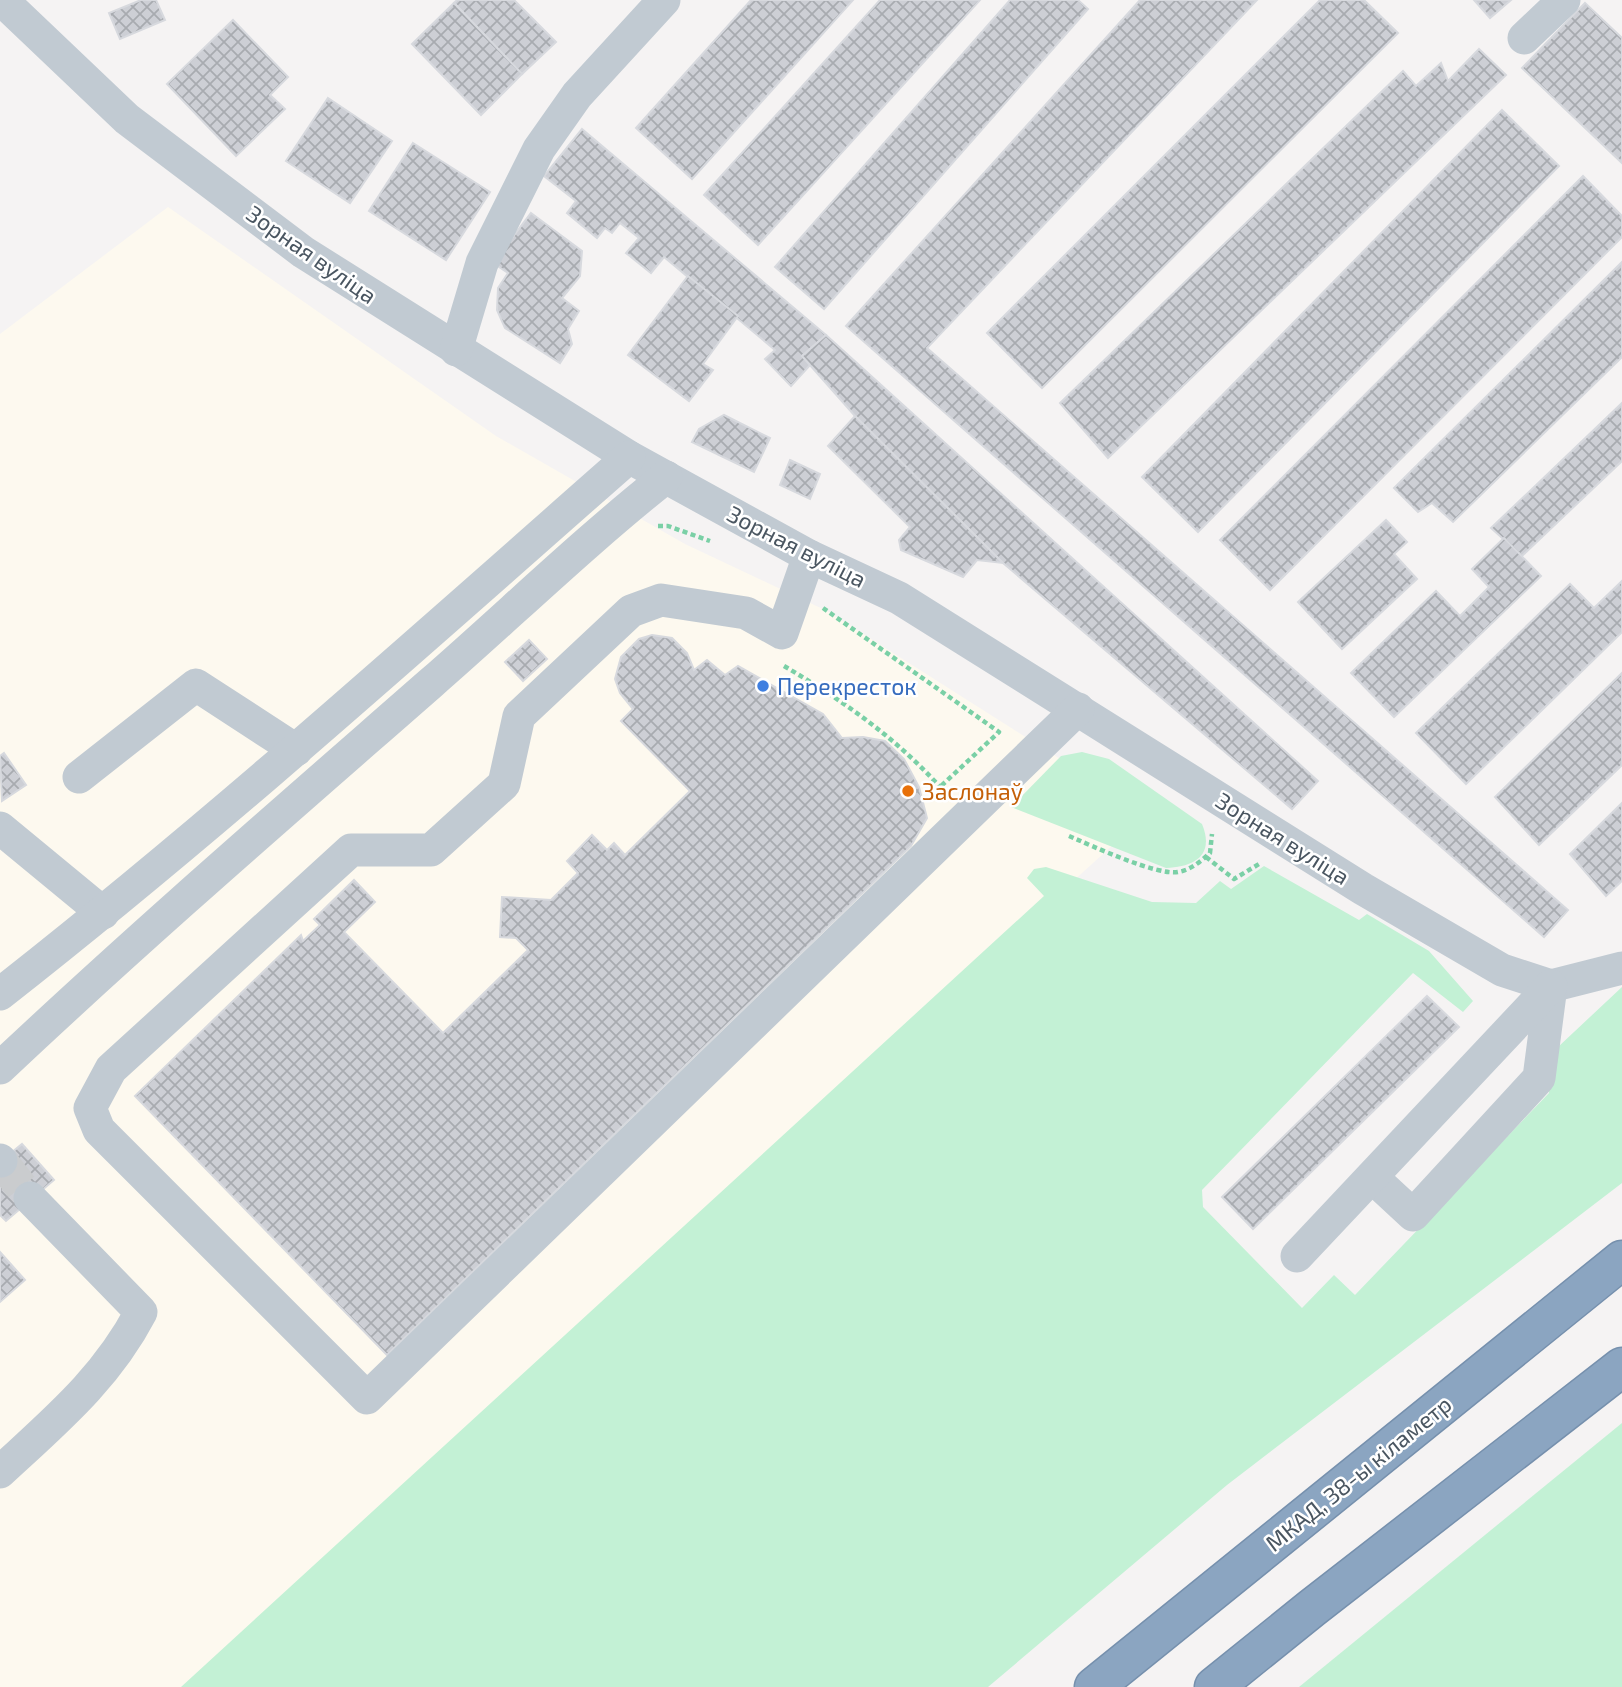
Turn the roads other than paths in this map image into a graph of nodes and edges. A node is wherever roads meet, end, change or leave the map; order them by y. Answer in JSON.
{"nodes":[{"id":1,"x":664,"y":0,"type":"edge"},
{"id":2,"x":1564,"y":0,"type":"edge"},
{"id":3,"x":17,"y":5,"type":"edge"},
{"id":4,"x":1524,"y":38,"type":"dead end"},
{"id":5,"x":456,"y":350,"type":"junction"},
{"id":6,"x":629,"y":457,"type":"junction"},
{"id":7,"x":666,"y":477,"type":"junction"},
{"id":8,"x":810,"y":556,"type":"junction"},
{"id":9,"x":1078,"y":709,"type":"junction"},
{"id":10,"x":296,"y":750,"type":"junction"},
{"id":11,"x":79,"y":777,"type":"dead end"},
{"id":12,"x":0,"y":828,"type":"edge"},
{"id":13,"x":103,"y":913,"type":"junction"},
{"id":14,"x":1622,"y":968,"type":"edge"},
{"id":15,"x":1551,"y":986,"type":"junction"},
{"id":16,"x":0,"y":994,"type":"edge"},
{"id":17,"x":0,"y":1068,"type":"edge"},
{"id":18,"x":1372,"y":1177,"type":"junction"},
{"id":19,"x":30,"y":1198,"type":"tunnel mouth"},
{"id":20,"x":1297,"y":1256,"type":"dead end"},
{"id":21,"x":1622,"y":1259,"type":"edge"},
{"id":22,"x":1622,"y":1367,"type":"edge"},
{"id":23,"x":0,"y":1472,"type":"edge"},
{"id":24,"x":1094,"y":1687,"type":"edge"},
{"id":25,"x":1214,"y":1687,"type":"edge"}],
"edges":[{"from":1,"to":5,"type":"street"},
{"from":2,"to":4,"type":"street"},
{"from":3,"to":5,"type":"street","name":"Зорная вуліца"},
{"from":5,"to":6,"type":"street","name":"Зорная вуліца"},
{"from":6,"to":7,"type":"street","name":"Зорная вуліца"},
{"from":6,"to":10,"type":"street"},
{"from":7,"to":8,"type":"street","name":"Зорная вуліца"},
{"from":7,"to":17,"type":"street"},
{"from":8,"to":9,"type":"street","name":"Зорная вуліца"},
{"from":8,"to":9,"type":"street"},
{"from":9,"to":15,"type":"street","name":"Зорная вуліца"},
{"from":10,"to":11,"type":"street"},
{"from":10,"to":13,"type":"street"},
{"from":12,"to":13,"type":"street"},
{"from":13,"to":16,"type":"street"},
{"from":14,"to":15,"type":"street"},
{"from":15,"to":18,"type":"street"},
{"from":15,"to":18,"type":"street"},
{"from":18,"to":20,"type":"street"},
{"from":19,"to":23,"type":"street"},
{"from":21,"to":24,"type":"highway","name":"МКАД, 38-ы кіламетр"},
{"from":22,"to":25,"type":"highway"}]}
